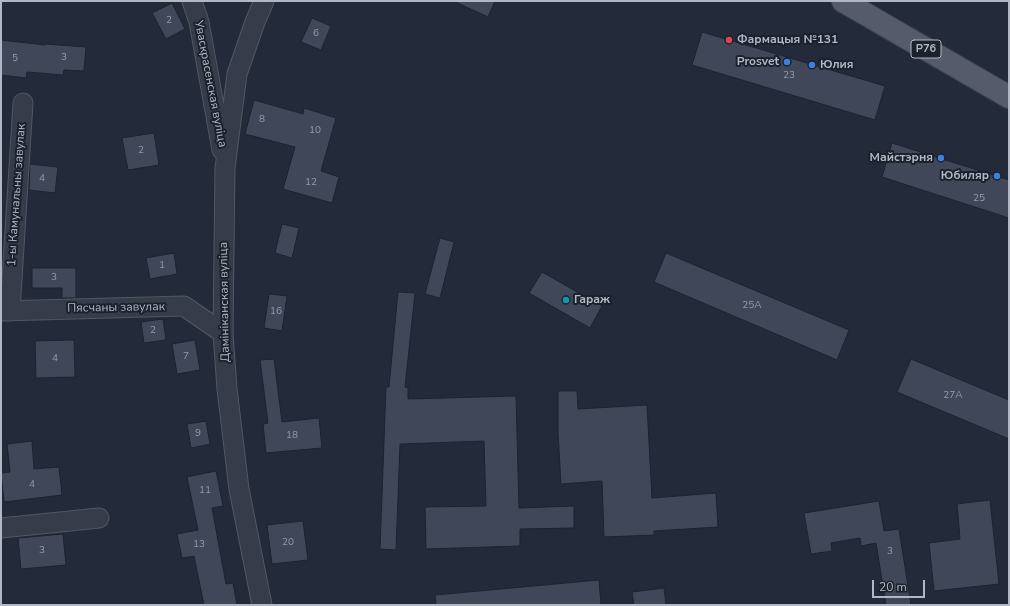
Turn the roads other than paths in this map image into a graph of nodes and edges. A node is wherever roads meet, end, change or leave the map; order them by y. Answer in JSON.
{"nodes":[{"id":1,"x":192,"y":1,"type":"edge"},
{"id":2,"x":264,"y":1,"type":"edge"},
{"id":3,"x":843,"y":1,"type":"edge"},
{"id":4,"x":1009,"y":97,"type":"edge"},
{"id":5,"x":23,"y":103,"type":"dead end"},
{"id":6,"x":225,"y":168,"type":"junction"},
{"id":7,"x":5,"y":311,"type":"edge"},
{"id":8,"x":223,"y":333,"type":"junction"},
{"id":9,"x":98,"y":518,"type":"dead end"},
{"id":10,"x":1,"y":528,"type":"edge"},
{"id":11,"x":262,"y":605,"type":"edge"}],
"edges":[{"from":1,"to":6,"type":"street","name":"Уваскрасенская вуліца"},
{"from":2,"to":6,"type":"street","name":"Дамініканская вуліца"},
{"from":3,"to":4,"type":"main road","number":"Р76"},
{"from":5,"to":7,"type":"street","name":"1-ы Камунальны завулак"},
{"from":6,"to":8,"type":"street","name":"Дамініканская вуліца"},
{"from":7,"to":8,"type":"street","name":"Пясчаны завулак"},
{"from":8,"to":11,"type":"street","name":"Дамініканская вуліца"},
{"from":9,"to":10,"type":"street"}]}
